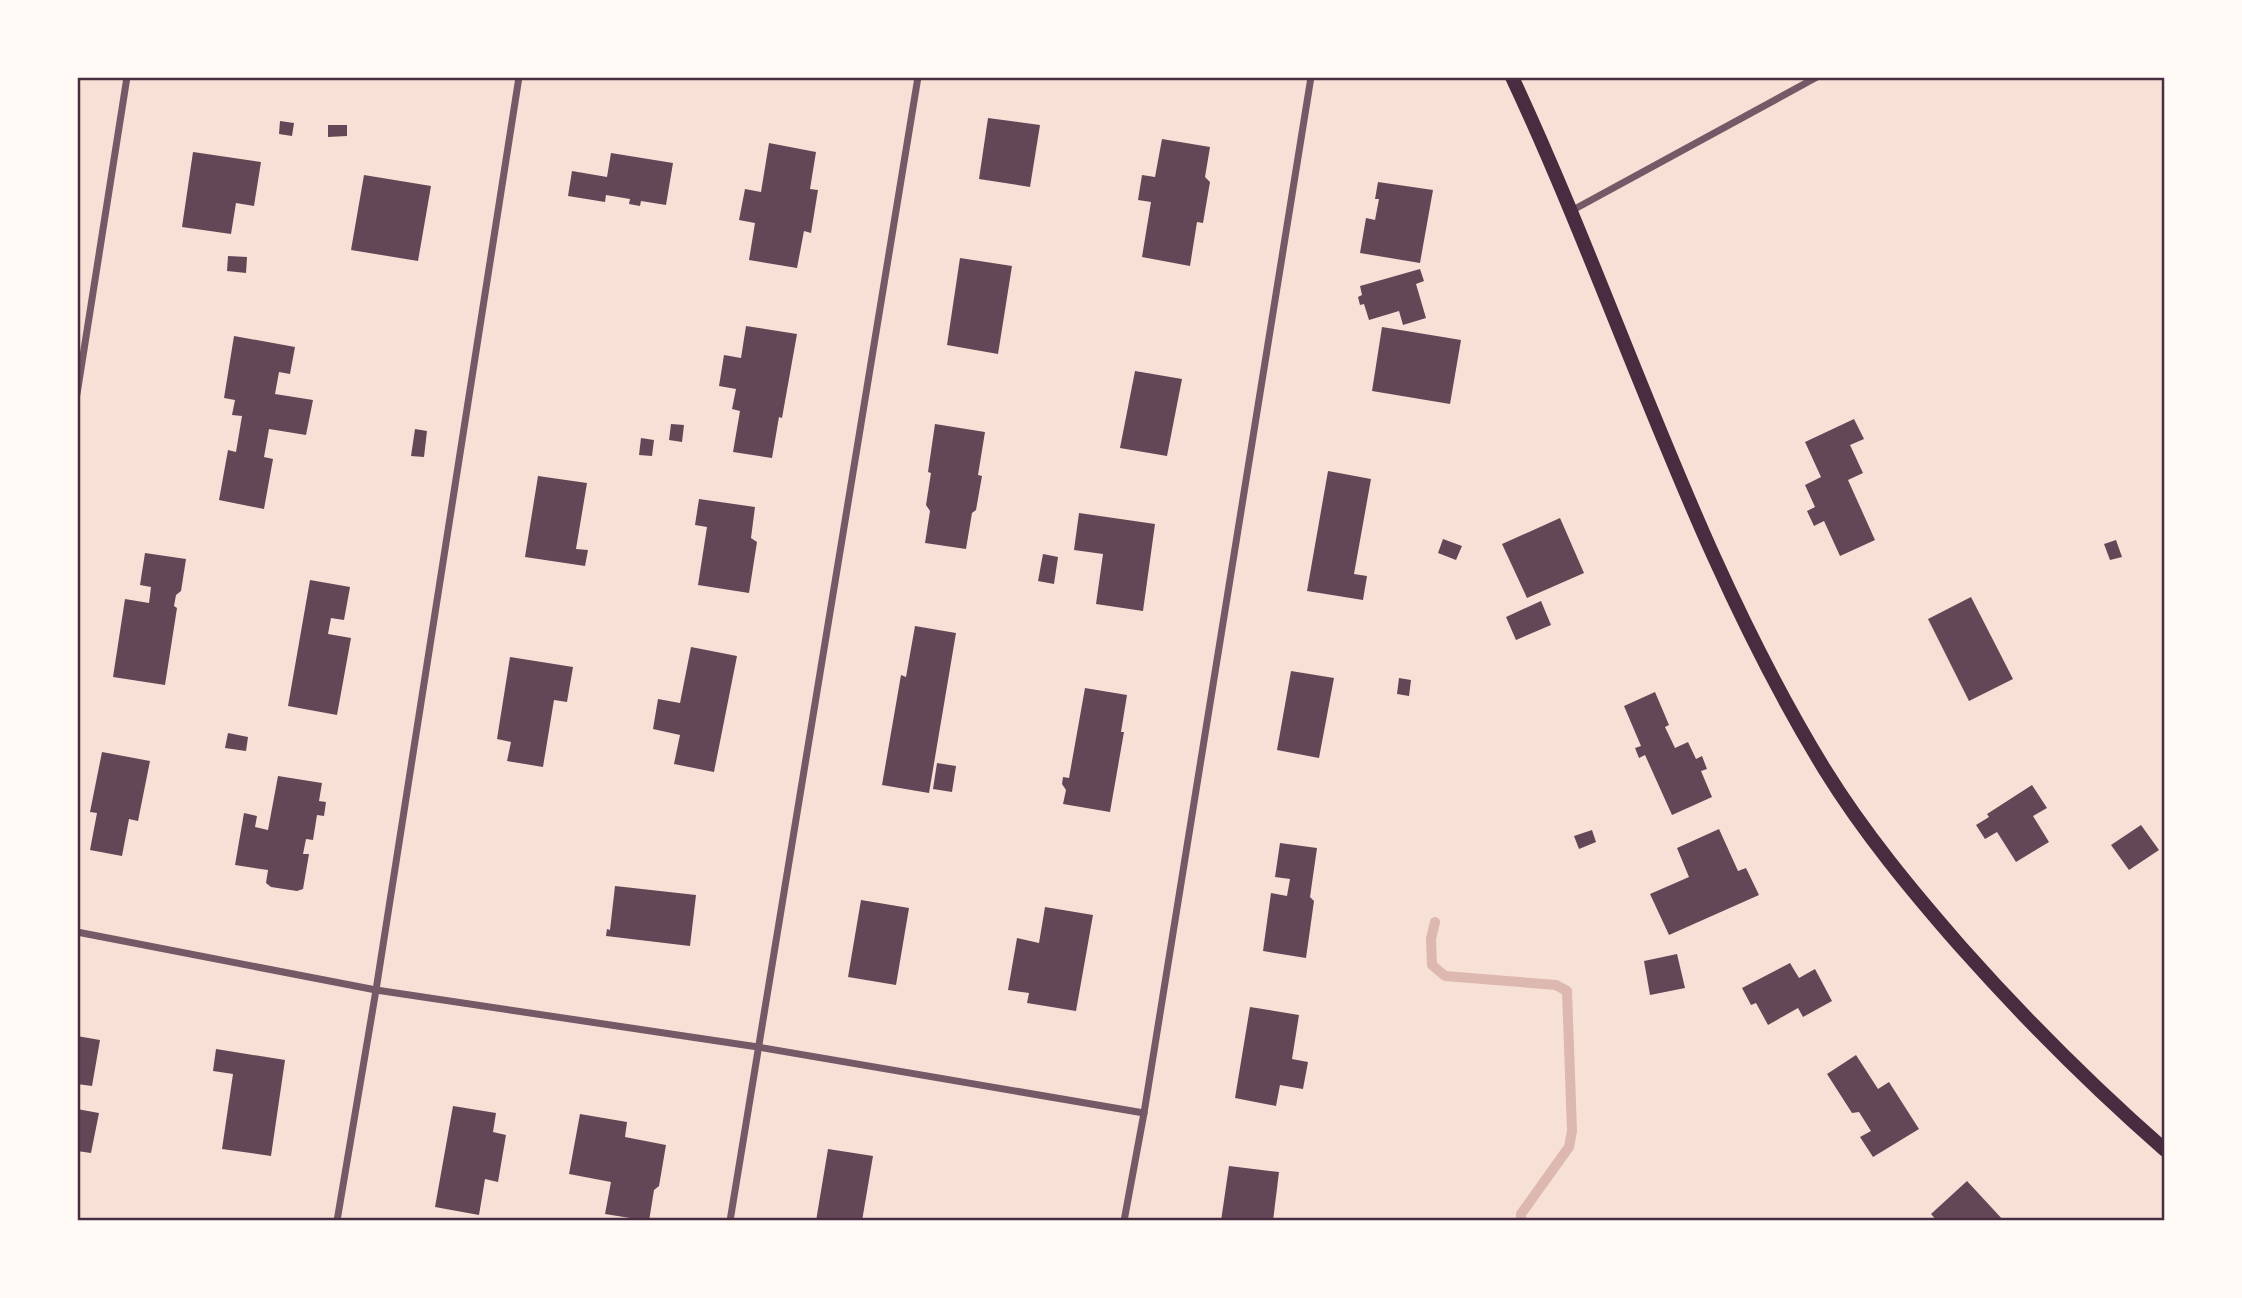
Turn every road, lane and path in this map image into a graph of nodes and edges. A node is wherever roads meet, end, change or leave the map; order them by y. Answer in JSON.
{"nodes":[{"id":1,"x":127,"y":77,"type":"edge"},
{"id":2,"x":519,"y":77,"type":"edge"},
{"id":3,"x":918,"y":77,"type":"edge"},
{"id":4,"x":1311,"y":77,"type":"edge"},
{"id":5,"x":1512,"y":77,"type":"edge"},
{"id":6,"x":1817,"y":77,"type":"edge"},
{"id":7,"x":1571,"y":212,"type":"junction"},
{"id":8,"x":77,"y":394,"type":"edge"},
{"id":9,"x":77,"y":932,"type":"edge"},
{"id":10,"x":376,"y":990,"type":"junction"},
{"id":11,"x":758,"y":1047,"type":"junction"},
{"id":12,"x":1144,"y":1113,"type":"junction"},
{"id":13,"x":2165,"y":1150,"type":"edge"},
{"id":14,"x":337,"y":1221,"type":"edge"},
{"id":15,"x":730,"y":1221,"type":"edge"},
{"id":16,"x":1124,"y":1221,"type":"edge"}],
"edges":[{"from":1,"to":8,"type":"street"},
{"from":2,"to":10,"type":"street"},
{"from":3,"to":11,"type":"street"},
{"from":4,"to":12,"type":"street"},
{"from":5,"to":7,"type":"main road"},
{"from":6,"to":7,"type":"street"},
{"from":7,"to":13,"type":"main road"},
{"from":9,"to":10,"type":"street"},
{"from":10,"to":11,"type":"street"},
{"from":10,"to":14,"type":"street"},
{"from":11,"to":12,"type":"street"},
{"from":11,"to":15,"type":"street"},
{"from":12,"to":16,"type":"street"}]}
